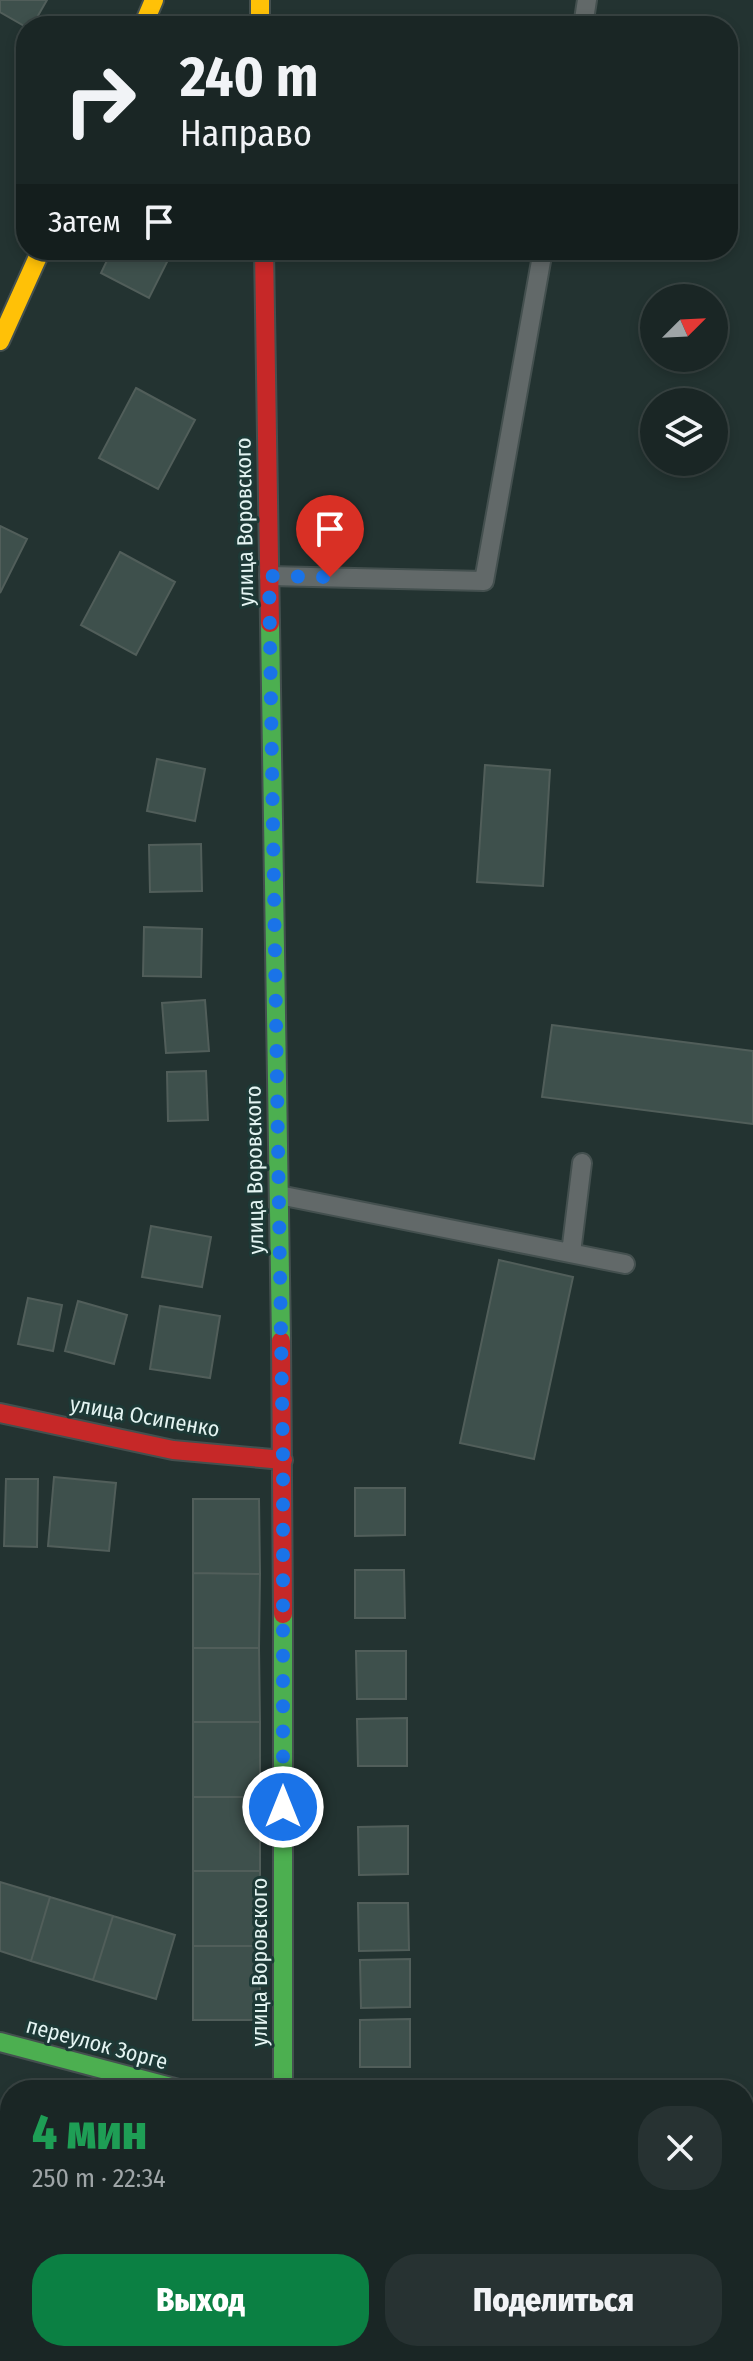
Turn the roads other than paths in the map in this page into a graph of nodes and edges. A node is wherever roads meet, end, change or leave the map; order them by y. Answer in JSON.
{"nodes":[{"id":1,"x":36,"y":260,"type":"edge"},
{"id":2,"x":264,"y":260,"type":"edge"},
{"id":3,"x":541,"y":260,"type":"edge"},
{"id":4,"x":0,"y":341,"type":"edge"},
{"id":5,"x":269,"y":576,"type":"junction"},
{"id":6,"x":582,"y":1163,"type":"dead end"},
{"id":7,"x":279,"y":1195,"type":"junction"},
{"id":8,"x":571,"y":1253,"type":"junction"},
{"id":9,"x":625,"y":1264,"type":"dead end"},
{"id":10,"x":0,"y":1413,"type":"edge"},
{"id":11,"x":283,"y":1460,"type":"junction"},
{"id":12,"x":0,"y":2042,"type":"edge"},
{"id":13,"x":144,"y":2080,"type":"edge"},
{"id":14,"x":283,"y":2080,"type":"edge"}],
"edges":[{"from":1,"to":4,"type":"street"},
{"from":2,"to":5,"type":"street","name":"улица Воровского"},
{"from":3,"to":5,"type":"lane"},
{"from":5,"to":7,"type":"street","name":"улица Воровского"},
{"from":6,"to":8,"type":"lane"},
{"from":7,"to":8,"type":"lane"},
{"from":7,"to":11,"type":"street","name":"улица Воровского"},
{"from":8,"to":9,"type":"lane"},
{"from":10,"to":11,"type":"street","name":"улица Осипенко"},
{"from":11,"to":14,"type":"street","name":"улица Воровского"},
{"from":12,"to":13,"type":"street","name":"переулок Зорге"}]}
